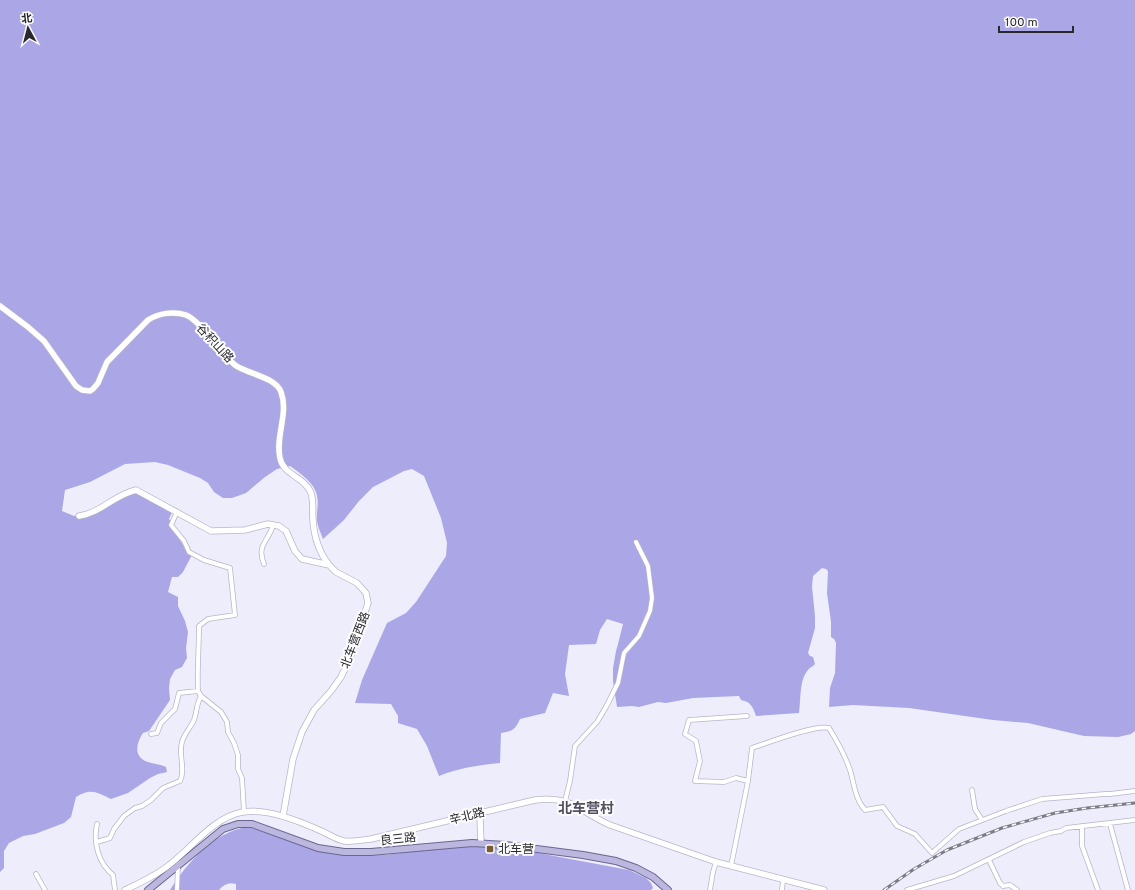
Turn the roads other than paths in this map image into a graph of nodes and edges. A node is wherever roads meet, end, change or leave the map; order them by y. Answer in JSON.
{"nodes":[{"id":1,"x":0,"y":306,"type":"edge"},
{"id":2,"x":177,"y":512,"type":"junction"},
{"id":3,"x":79,"y":516,"type":"dead end"},
{"id":4,"x":273,"y":525,"type":"junction"},
{"id":5,"x":636,"y":542,"type":"dead end"},
{"id":6,"x":264,"y":564,"type":"dead end"},
{"id":7,"x":329,"y":565,"type":"junction"},
{"id":8,"x":198,"y":691,"type":"junction"},
{"id":9,"x":201,"y":696,"type":"junction"},
{"id":10,"x":747,"y":716,"type":"dead end"},
{"id":11,"x":151,"y":734,"type":"dead end"},
{"id":12,"x":748,"y":781,"type":"junction"},
{"id":13,"x":972,"y":790,"type":"dead end"},
{"id":14,"x":1135,"y":791,"type":"edge"},
{"id":15,"x":565,"y":801,"type":"junction"},
{"id":16,"x":244,"y":812,"type":"junction"},
{"id":17,"x":479,"y":813,"type":"junction"},
{"id":18,"x":283,"y":816,"type":"junction"},
{"id":19,"x":982,"y":820,"type":"junction"},
{"id":20,"x":1135,"y":820,"type":"edge"},
{"id":21,"x":97,"y":824,"type":"dead end"},
{"id":22,"x":1110,"y":824,"type":"junction"},
{"id":23,"x":1082,"y":826,"type":"junction"},
{"id":24,"x":97,"y":842,"type":"junction"},
{"id":25,"x":481,"y":843,"type":"junction"},
{"id":26,"x":989,"y":860,"type":"junction"},
{"id":27,"x":716,"y":862,"type":"junction"},
{"id":28,"x":178,"y":865,"type":"junction"},
{"id":29,"x":731,"y":866,"type":"junction"},
{"id":30,"x":36,"y":874,"type":"dead end"},
{"id":31,"x":783,"y":880,"type":"junction"},
{"id":32,"x":45,"y":890,"type":"edge"},
{"id":33,"x":115,"y":890,"type":"edge"},
{"id":34,"x":125,"y":890,"type":"edge"},
{"id":35,"x":148,"y":890,"type":"edge"},
{"id":36,"x":177,"y":890,"type":"edge"},
{"id":37,"x":668,"y":890,"type":"edge"},
{"id":38,"x":710,"y":890,"type":"edge"},
{"id":39,"x":782,"y":890,"type":"edge"},
{"id":40,"x":824,"y":890,"type":"edge"},
{"id":41,"x":907,"y":890,"type":"edge"},
{"id":42,"x":1017,"y":890,"type":"edge"},
{"id":43,"x":1098,"y":890,"type":"edge"},
{"id":44,"x":1128,"y":890,"type":"edge"}],
"edges":[{"from":1,"to":7,"type":"street","name":"谷积山路"},
{"from":2,"to":3,"type":"street"},
{"from":2,"to":4,"type":"street"},
{"from":2,"to":8,"type":"street"},
{"from":4,"to":6,"type":"street"},
{"from":4,"to":7,"type":"street","name":"北车营西路"},
{"from":5,"to":15,"type":"street"},
{"from":7,"to":18,"type":"street","name":"北车营西路"},
{"from":8,"to":9,"type":"street"},
{"from":8,"to":11,"type":"street"},
{"from":9,"to":16,"type":"street"},
{"from":9,"to":24,"type":"street"},
{"from":10,"to":12,"type":"street"},
{"from":12,"to":19,"type":"street"},
{"from":12,"to":29,"type":"street"},
{"from":13,"to":19,"type":"street"},
{"from":14,"to":19,"type":"street"},
{"from":15,"to":17,"type":"street","name":"辛北路"},
{"from":15,"to":27,"type":"street","name":"辛北路"},
{"from":16,"to":18,"type":"street","name":"辛北路"},
{"from":16,"to":34,"type":"street","name":"辛北路"},
{"from":17,"to":18,"type":"street","name":"辛北路"},
{"from":17,"to":25,"type":"street"},
{"from":20,"to":22,"type":"street"},
{"from":21,"to":24,"type":"street"},
{"from":22,"to":23,"type":"street"},
{"from":22,"to":44,"type":"street"},
{"from":23,"to":26,"type":"street"},
{"from":23,"to":43,"type":"street"},
{"from":24,"to":33,"type":"street"},
{"from":25,"to":28,"type":"main road","name":"良三路"},
{"from":25,"to":37,"type":"main road","name":"良三路"},
{"from":26,"to":41,"type":"street"},
{"from":26,"to":42,"type":"street"},
{"from":27,"to":29,"type":"street","name":"辛北路"},
{"from":27,"to":38,"type":"street"},
{"from":28,"to":35,"type":"main road","name":"良三路"},
{"from":28,"to":36,"type":"street"},
{"from":29,"to":31,"type":"street","name":"辛北路"},
{"from":30,"to":32,"type":"street"},
{"from":31,"to":39,"type":"street"},
{"from":31,"to":40,"type":"street","name":"辛北路"}]}
